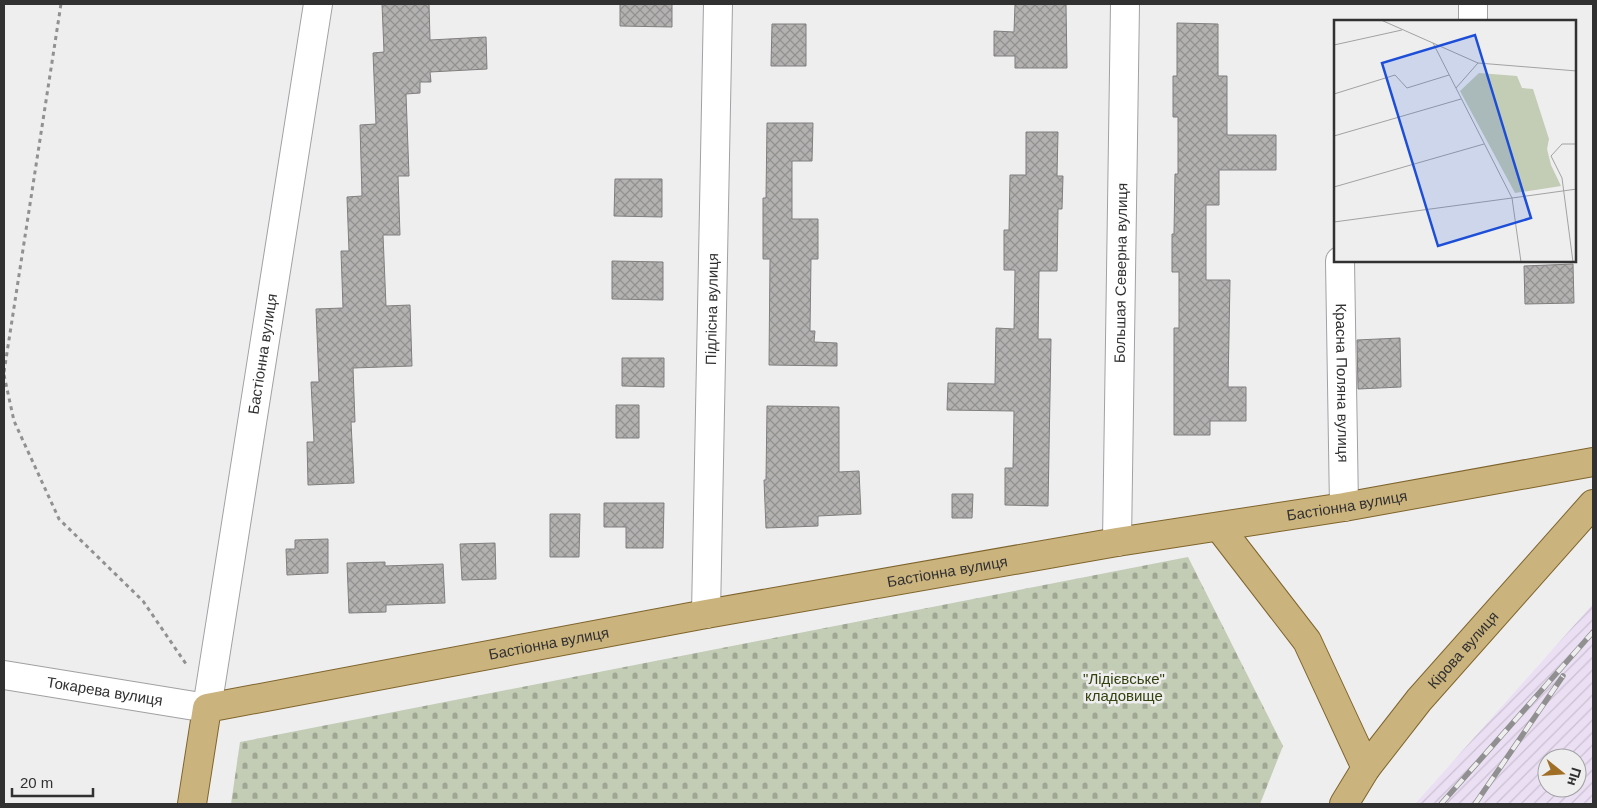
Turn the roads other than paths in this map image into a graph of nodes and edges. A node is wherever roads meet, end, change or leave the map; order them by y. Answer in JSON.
{"nodes":[{"id":1,"x":318,"y":4,"type":"edge"},
{"id":2,"x":718,"y":4,"type":"edge"},
{"id":3,"x":1126,"y":4,"type":"edge"},
{"id":4,"x":1473,"y":4,"type":"edge"},
{"id":5,"x":1473,"y":20,"type":"edge"},
{"id":6,"x":1340,"y":262,"type":"edge"},
{"id":7,"x":1593,"y":462,"type":"edge"},
{"id":8,"x":1593,"y":504,"type":"edge"},
{"id":9,"x":1344,"y":507,"type":"junction"},
{"id":10,"x":1219,"y":527,"type":"junction"},
{"id":11,"x":1116,"y":542,"type":"junction"},
{"id":12,"x":706,"y":614,"type":"junction"},
{"id":13,"x":4,"y":675,"type":"edge"},
{"id":14,"x":207,"y":708,"type":"junction"},
{"id":15,"x":1366,"y":768,"type":"junction"},
{"id":16,"x":192,"y":804,"type":"edge"},
{"id":17,"x":1344,"y":804,"type":"edge"}],
"edges":[{"from":1,"to":14,"type":"street","name":"Бастіонна вулиця"},
{"from":2,"to":12,"type":"street","name":"Підлісна вулиця"},
{"from":3,"to":11,"type":"street","name":"Большая Северна вулиця"},
{"from":4,"to":5,"type":"street"},
{"from":6,"to":9,"type":"street","name":"Красна Поляна вулиця"},
{"from":7,"to":9,"type":"main road","name":"Бастіонна вулиця"},
{"from":8,"to":15,"type":"main road","name":"Кірова вулиця"},
{"from":9,"to":10,"type":"main road","name":"Бастіонна вулиця"},
{"from":10,"to":11,"type":"main road","name":"Бастіонна вулиця"},
{"from":10,"to":15,"type":"main road"},
{"from":11,"to":12,"type":"main road","name":"Бастіонна вулиця"},
{"from":12,"to":14,"type":"main road","name":"Бастіонна вулиця"},
{"from":13,"to":14,"type":"street","name":"Токарева вулиця"},
{"from":14,"to":16,"type":"main road"},
{"from":15,"to":17,"type":"main road","name":"Кірова вулиця"}]}
